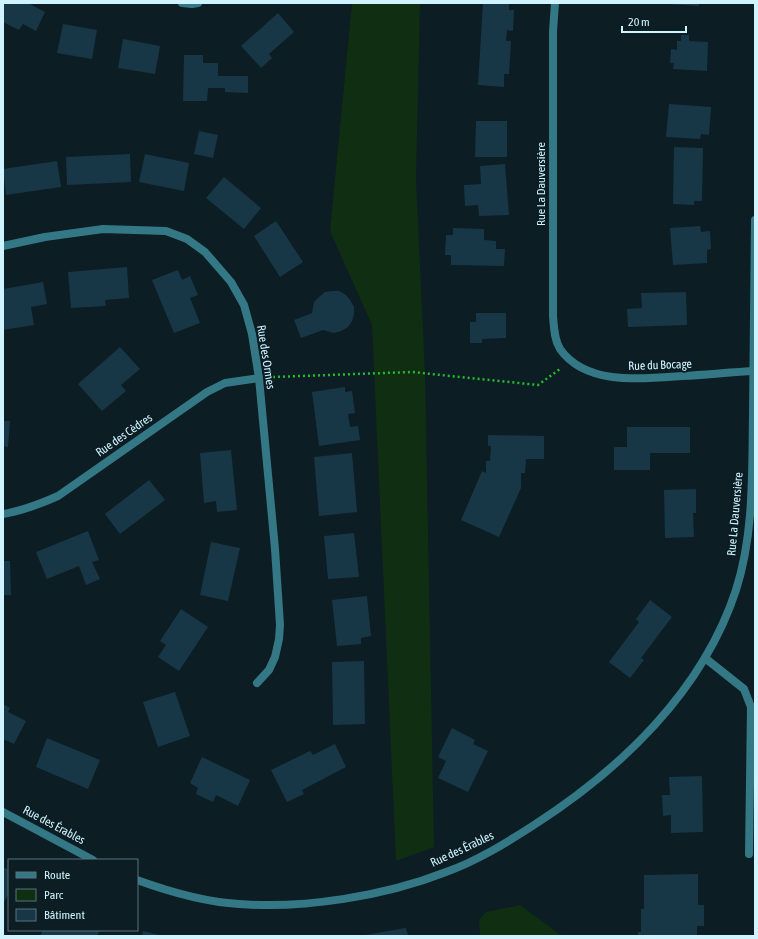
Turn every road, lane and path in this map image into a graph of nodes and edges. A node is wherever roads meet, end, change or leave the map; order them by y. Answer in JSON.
{"nodes":[{"id":1,"x":182,"y":3,"type":"edge"},
{"id":2,"x":198,"y":3,"type":"edge"},
{"id":3,"x":555,"y":3,"type":"edge"},
{"id":4,"x":755,"y":220,"type":"edge"},
{"id":5,"x":3,"y":246,"type":"edge"},
{"id":6,"x":571,"y":360,"type":"junction"},
{"id":7,"x":754,"y":371,"type":"edge"},
{"id":8,"x":258,"y":378,"type":"junction"},
{"id":9,"x":3,"y":514,"type":"edge"},
{"id":10,"x":705,"y":658,"type":"junction"},
{"id":11,"x":258,"y":683,"type":"dead end"},
{"id":12,"x":3,"y":812,"type":"edge"},
{"id":13,"x":749,"y":854,"type":"dead end"},
{"id":14,"x":91,"y":859,"type":"edge"},
{"id":15,"x":138,"y":880,"type":"edge"}],
"edges":[{"from":1,"to":2,"type":"street"},
{"from":3,"to":6,"type":"street","name":"Rue La Dauversière"},
{"from":4,"to":7,"type":"street","name":"Rue La Dauversière"},
{"from":5,"to":8,"type":"street","name":"Rue des Ormes"},
{"from":6,"to":7,"type":"street","name":"Rue du Bocage"},
{"from":6,"to":8,"type":"path"},
{"from":7,"to":10,"type":"street","name":"Rue La Dauversière"},
{"from":8,"to":9,"type":"street","name":"Rue des Cèdres"},
{"from":8,"to":11,"type":"street","name":"Rue des Ormes"},
{"from":10,"to":13,"type":"street"},
{"from":10,"to":15,"type":"street","name":"Rue des Érables"},
{"from":12,"to":14,"type":"street","name":"Rue des Érables"}]}
